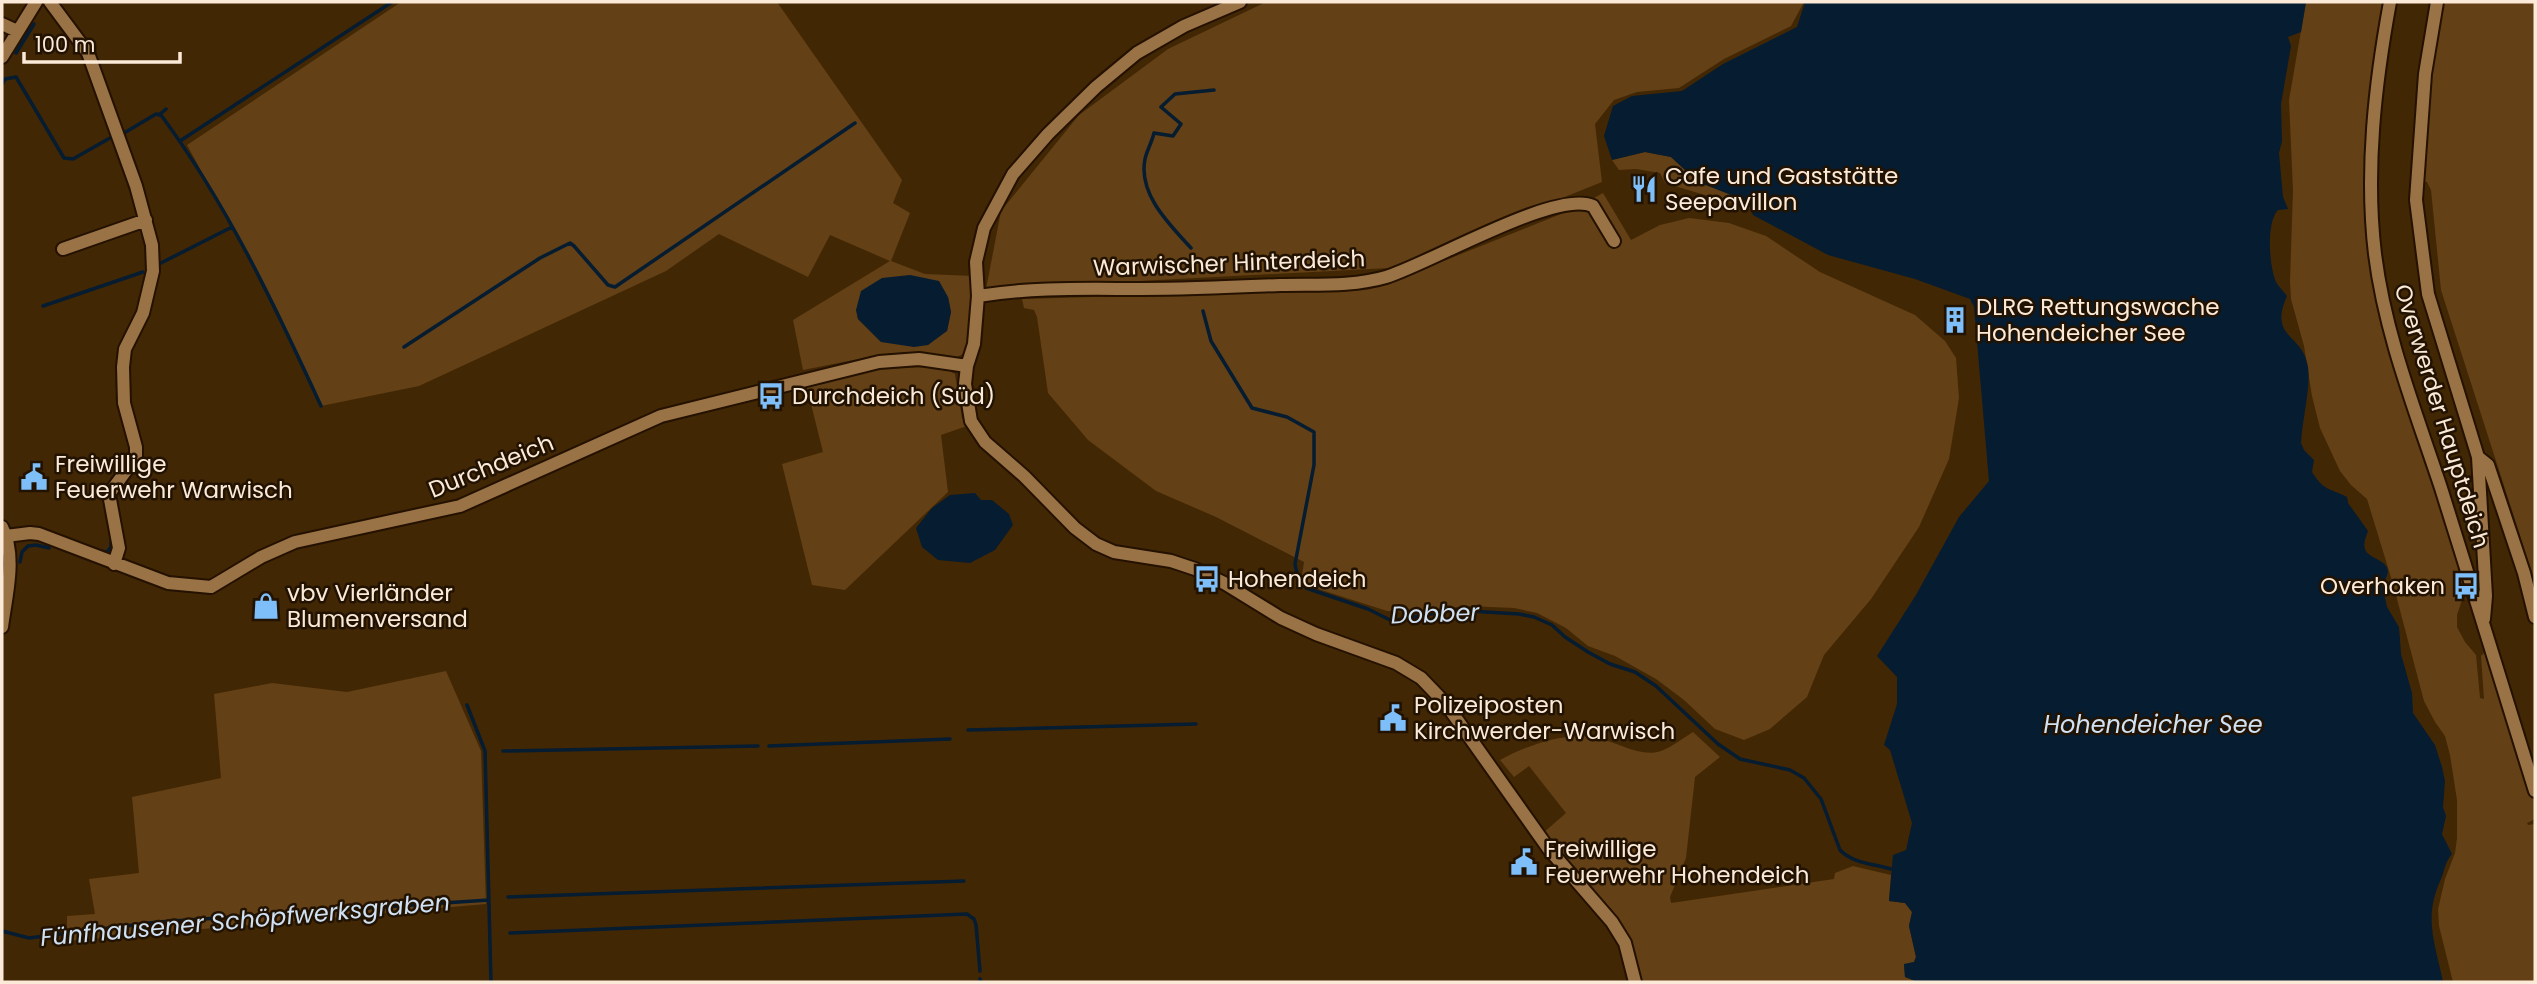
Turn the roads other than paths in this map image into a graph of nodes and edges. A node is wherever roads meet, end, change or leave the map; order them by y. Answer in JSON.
{"nodes":[{"id":1,"x":36,"y":2,"type":"edge"},
{"id":2,"x":50,"y":2,"type":"edge"},
{"id":3,"x":1240,"y":2,"type":"edge"},
{"id":4,"x":2390,"y":2,"type":"edge"},
{"id":5,"x":2437,"y":2,"type":"edge"},
{"id":6,"x":2,"y":24,"type":"edge"},
{"id":7,"x":17,"y":31,"type":"junction"},
{"id":8,"x":2,"y":57,"type":"edge"},
{"id":9,"x":146,"y":220,"type":"junction"},
{"id":10,"x":1614,"y":241,"type":"dead end"},
{"id":11,"x":63,"y":249,"type":"dead end"},
{"id":12,"x":978,"y":296,"type":"junction"},
{"id":13,"x":967,"y":366,"type":"junction"},
{"id":14,"x":2478,"y":457,"type":"junction"},
{"id":15,"x":4,"y":532,"type":"edge"},
{"id":16,"x":114,"y":564,"type":"junction"},
{"id":17,"x":2535,"y":617,"type":"edge"},
{"id":18,"x":2483,"y":626,"type":"junction"},
{"id":19,"x":2,"y":627,"type":"edge"},
{"id":20,"x":2535,"y":792,"type":"edge"},
{"id":21,"x":1635,"y":982,"type":"edge"}],
"edges":[{"from":1,"to":7,"type":"street"},
{"from":2,"to":9,"type":"street"},
{"from":3,"to":12,"type":"street"},
{"from":4,"to":18,"type":"street","name":"Overwerder Hauptdeich"},
{"from":5,"to":14,"type":"street"},
{"from":6,"to":7,"type":"street"},
{"from":7,"to":8,"type":"street"},
{"from":9,"to":11,"type":"street"},
{"from":9,"to":16,"type":"street"},
{"from":10,"to":12,"type":"street","name":"Warwischer Hinterdeich"},
{"from":12,"to":13,"type":"street"},
{"from":13,"to":16,"type":"street","name":"Durchdeich"},
{"from":13,"to":21,"type":"street"},
{"from":14,"to":17,"type":"street"},
{"from":14,"to":18,"type":"street"},
{"from":15,"to":16,"type":"street","name":"Durchdeich"},
{"from":15,"to":19,"type":"street"},
{"from":18,"to":20,"type":"street","name":"Overwerder Hauptdeich"}]}
